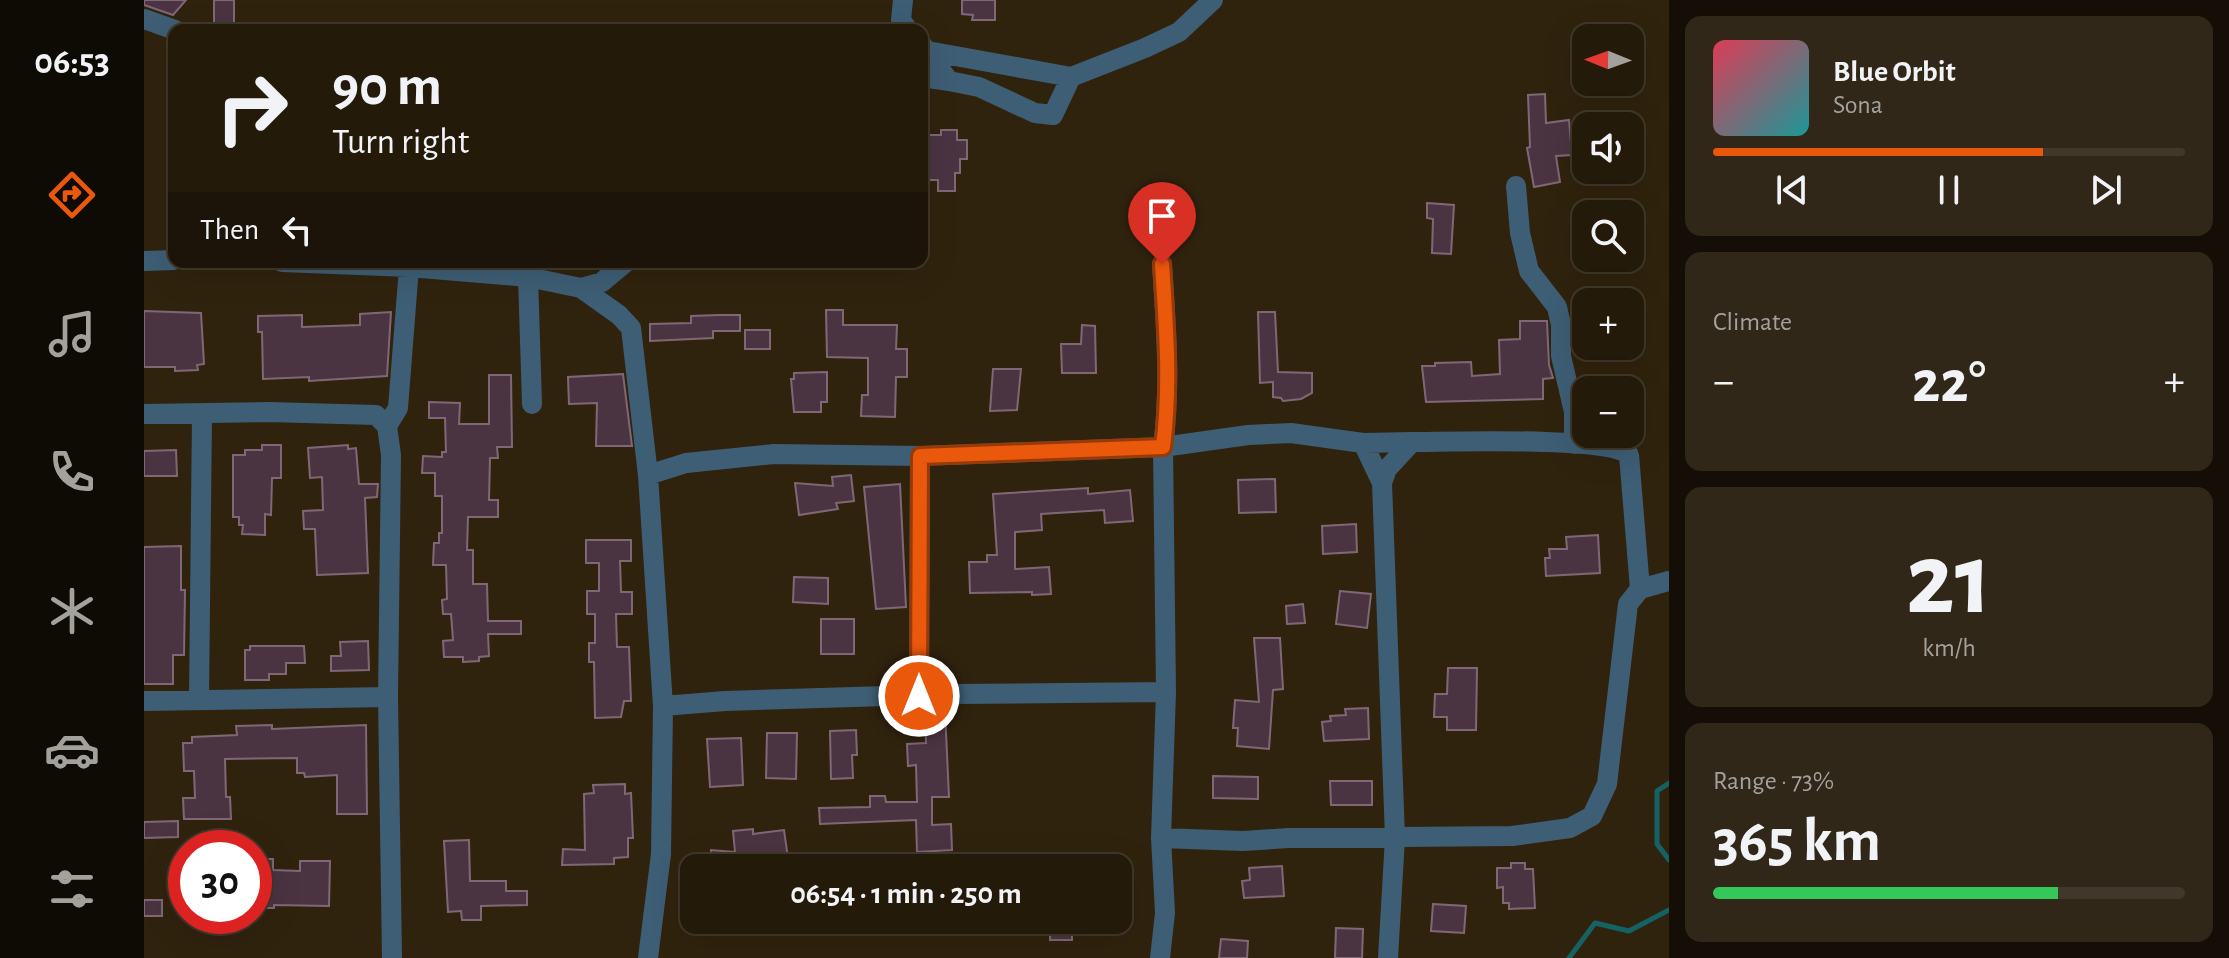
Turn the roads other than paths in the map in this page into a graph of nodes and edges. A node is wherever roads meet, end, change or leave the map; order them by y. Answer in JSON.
{"nodes":[{"id":1,"x":903,"y":0,"type":"edge"},
{"id":2,"x":1213,"y":0,"type":"edge"},
{"id":3,"x":144,"y":19,"type":"edge"},
{"id":4,"x":904,"y":24,"type":"edge"},
{"id":5,"x":168,"y":28,"type":"edge"},
{"id":6,"x":928,"y":49,"type":"edge"},
{"id":7,"x":928,"y":53,"type":"edge"},
{"id":8,"x":1071,"y":77,"type":"junction"},
{"id":9,"x":928,"y":78,"type":"edge"},
{"id":10,"x":949,"y":81,"type":"junction"},
{"id":11,"x":1516,"y":186,"type":"dead end"},
{"id":12,"x":168,"y":260,"type":"edge"},
{"id":13,"x":144,"y":261,"type":"edge"},
{"id":14,"x":1162,"y":264,"type":"dead end"},
{"id":15,"x":409,"y":268,"type":"edge"},
{"id":16,"x":421,"y":268,"type":"edge"},
{"id":17,"x":619,"y":268,"type":"edge"},
{"id":18,"x":528,"y":277,"type":"junction"},
{"id":19,"x":581,"y":288,"type":"junction"},
{"id":20,"x":1572,"y":403,"type":"edge"},
{"id":21,"x":532,"y":404,"type":"dead end"},
{"id":22,"x":144,"y":414,"type":"edge"},
{"id":23,"x":202,"y":414,"type":"junction"},
{"id":24,"x":387,"y":426,"type":"junction"},
{"id":25,"x":1412,"y":442,"type":"junction"},
{"id":26,"x":1363,"y":443,"type":"junction"},
{"id":27,"x":1572,"y":444,"type":"edge"},
{"id":28,"x":1163,"y":447,"type":"junction"},
{"id":29,"x":1613,"y":448,"type":"edge"},
{"id":30,"x":920,"y":456,"type":"junction"},
{"id":31,"x":648,"y":475,"type":"junction"},
{"id":32,"x":1382,"y":483,"type":"junction"},
{"id":33,"x":1669,"y":581,"type":"edge"},
{"id":34,"x":1640,"y":589,"type":"junction"},
{"id":35,"x":1166,"y":692,"type":"junction"},
{"id":36,"x":919,"y":696,"type":"junction"},
{"id":37,"x":388,"y":697,"type":"junction"},
{"id":38,"x":199,"y":700,"type":"junction"},
{"id":39,"x":144,"y":701,"type":"edge"},
{"id":40,"x":663,"y":706,"type":"junction"},
{"id":41,"x":1161,"y":838,"type":"junction"},
{"id":42,"x":1395,"y":838,"type":"junction"},
{"id":43,"x":392,"y":958,"type":"edge"},
{"id":44,"x":648,"y":958,"type":"edge"},
{"id":45,"x":1160,"y":958,"type":"edge"},
{"id":46,"x":1388,"y":958,"type":"edge"}],
"edges":[{"from":1,"to":4,"type":"street"},
{"from":2,"to":8,"type":"street"},
{"from":3,"to":5,"type":"street"},
{"from":6,"to":8,"type":"street"},
{"from":7,"to":10,"type":"street"},
{"from":8,"to":10,"type":"street"},
{"from":9,"to":10,"type":"street"},
{"from":11,"to":20,"type":"street"},
{"from":12,"to":13,"type":"street"},
{"from":14,"to":28,"type":"street"},
{"from":15,"to":24,"type":"street"},
{"from":16,"to":18,"type":"street"},
{"from":17,"to":19,"type":"street"},
{"from":18,"to":19,"type":"street"},
{"from":18,"to":21,"type":"street"},
{"from":19,"to":31,"type":"street"},
{"from":22,"to":23,"type":"street"},
{"from":23,"to":24,"type":"street"},
{"from":23,"to":38,"type":"street"},
{"from":24,"to":37,"type":"street"},
{"from":25,"to":26,"type":"street"},
{"from":25,"to":27,"type":"street"},
{"from":25,"to":32,"type":"street"},
{"from":26,"to":28,"type":"street"},
{"from":26,"to":32,"type":"street"},
{"from":28,"to":30,"type":"street"},
{"from":28,"to":35,"type":"street"},
{"from":29,"to":34,"type":"street"},
{"from":30,"to":31,"type":"street"},
{"from":30,"to":36,"type":"street"},
{"from":31,"to":40,"type":"street"},
{"from":32,"to":42,"type":"street"},
{"from":33,"to":34,"type":"street"},
{"from":34,"to":42,"type":"street"},
{"from":35,"to":36,"type":"street"},
{"from":35,"to":41,"type":"street"},
{"from":36,"to":40,"type":"street"},
{"from":37,"to":38,"type":"street"},
{"from":37,"to":43,"type":"street"},
{"from":38,"to":39,"type":"street"},
{"from":40,"to":44,"type":"street"},
{"from":41,"to":42,"type":"street"},
{"from":41,"to":45,"type":"street"},
{"from":42,"to":46,"type":"street"}]}
